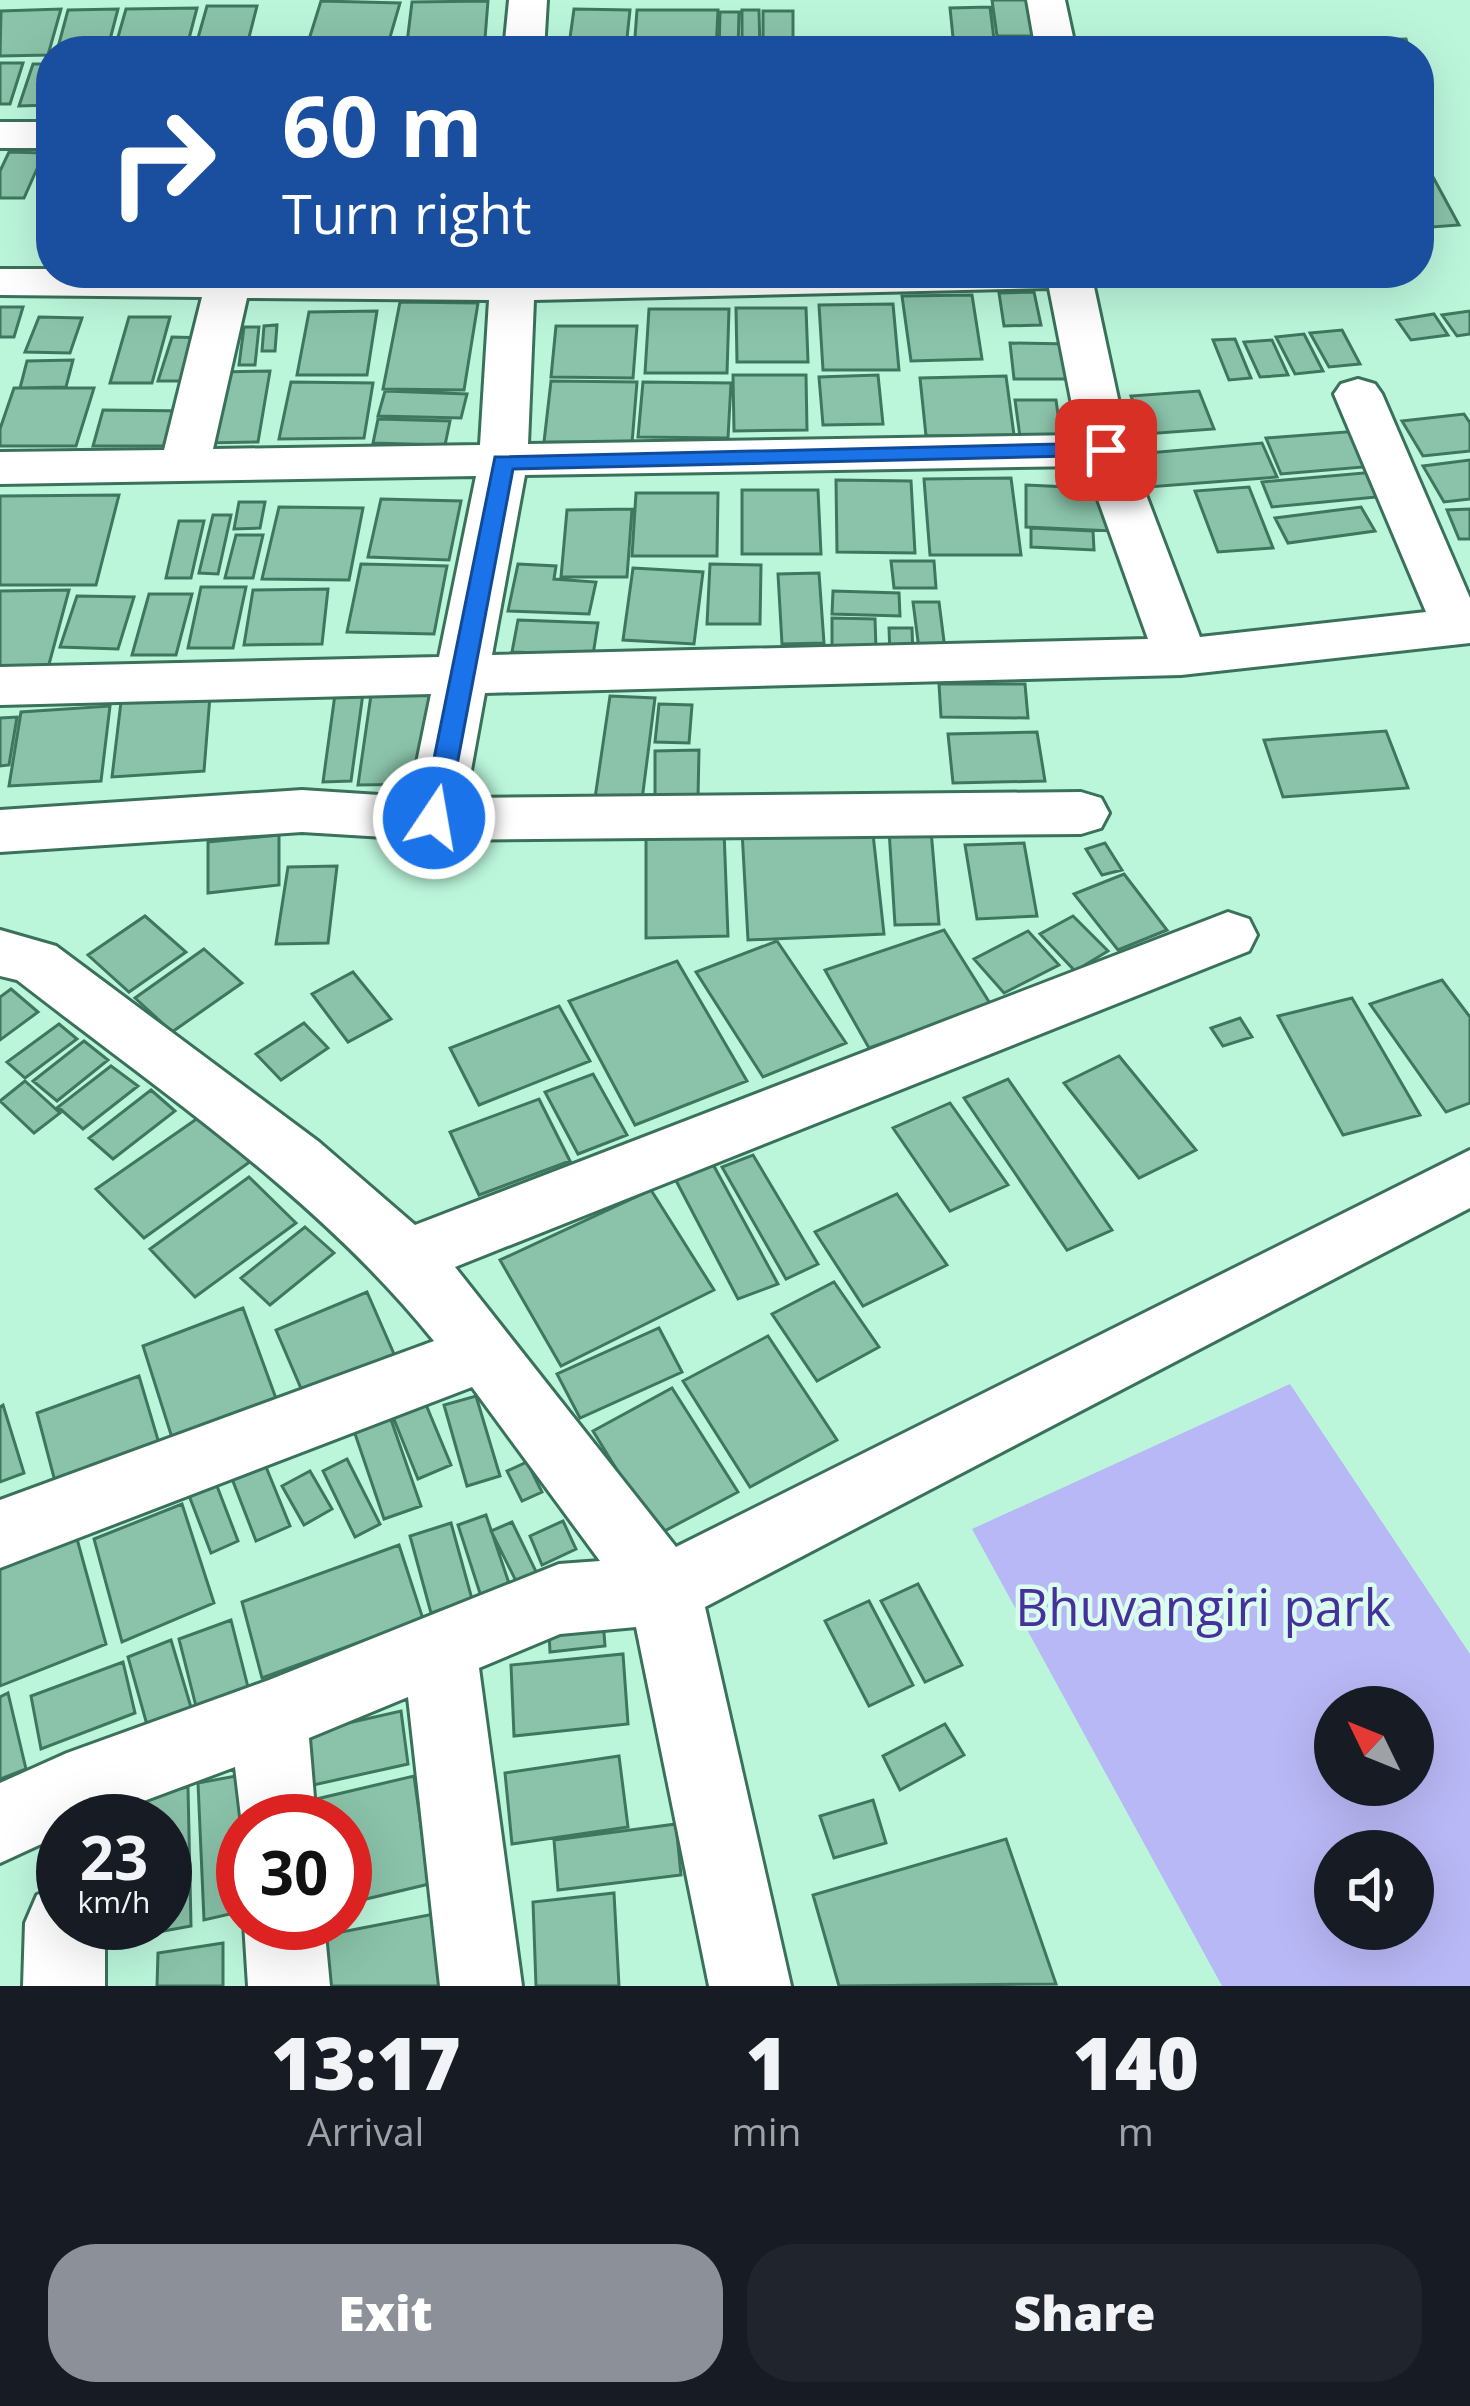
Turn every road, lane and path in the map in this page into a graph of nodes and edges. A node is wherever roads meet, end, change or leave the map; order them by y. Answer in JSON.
{"nodes":[{"id":1,"x":529,"y":0,"type":"edge"},
{"id":2,"x":1046,"y":0,"type":"edge"},
{"id":3,"x":525,"y":36,"type":"edge"},
{"id":4,"x":1053,"y":36,"type":"edge"},
{"id":5,"x":0,"y":135,"type":"edge"},
{"id":6,"x":36,"y":135,"type":"edge"},
{"id":7,"x":0,"y":282,"type":"edge"},
{"id":8,"x":36,"y":282,"type":"edge"},
{"id":9,"x":227,"y":288,"type":"edge"},
{"id":10,"x":512,"y":288,"type":"edge"},
{"id":11,"x":1073,"y":288,"type":"edge"},
{"id":12,"x":1358,"y":394,"type":"dead end"},
{"id":13,"x":1106,"y":450,"type":"junction"},
{"id":14,"x":503,"y":462,"type":"junction"},
{"id":15,"x":185,"y":464,"type":"junction"},
{"id":16,"x":0,"y":468,"type":"edge"},
{"id":17,"x":1466,"y":626,"type":"edge"},
{"id":18,"x":1181,"y":657,"type":"junction"},
{"id":19,"x":464,"y":672,"type":"junction"},
{"id":20,"x":0,"y":686,"type":"edge"},
{"id":21,"x":1081,"y":813,"type":"dead end"},
{"id":22,"x":434,"y":818,"type":"junction"},
{"id":23,"x":0,"y":831,"type":"edge"},
{"id":24,"x":1228,"y":935,"type":"dead end"},
{"id":25,"x":12,"y":963,"type":"edge"},
{"id":26,"x":1470,"y":1178,"type":"edge"},
{"id":27,"x":406,"y":1256,"type":"junction"},
{"id":28,"x":485,"y":1352,"type":"junction"},
{"id":29,"x":0,"y":1534,"type":"edge"},
{"id":30,"x":665,"y":1590,"type":"junction"},
{"id":31,"x":440,"y":1648,"type":"junction"},
{"id":32,"x":269,"y":1717,"type":"junction"},
{"id":33,"x":94,"y":1794,"type":"edge"},
{"id":34,"x":275,"y":1794,"type":"edge"},
{"id":35,"x":36,"y":1814,"type":"edge"},
{"id":36,"x":0,"y":1824,"type":"edge"},
{"id":37,"x":65,"y":1950,"type":"edge"},
{"id":38,"x":286,"y":1950,"type":"edge"},
{"id":39,"x":64,"y":1986,"type":"edge"},
{"id":40,"x":289,"y":1986,"type":"edge"},
{"id":41,"x":481,"y":1986,"type":"edge"},
{"id":42,"x":751,"y":1986,"type":"edge"}],
"edges":[{"from":1,"to":3,"type":"street"},
{"from":2,"to":4,"type":"street"},
{"from":5,"to":6,"type":"street"},
{"from":7,"to":8,"type":"street"},
{"from":9,"to":15,"type":"street"},
{"from":10,"to":14,"type":"street"},
{"from":11,"to":13,"type":"street"},
{"from":12,"to":17,"type":"street"},
{"from":13,"to":14,"type":"street"},
{"from":13,"to":18,"type":"street"},
{"from":14,"to":15,"type":"street"},
{"from":14,"to":19,"type":"street"},
{"from":15,"to":16,"type":"street"},
{"from":17,"to":18,"type":"street"},
{"from":18,"to":19,"type":"street"},
{"from":19,"to":20,"type":"street"},
{"from":19,"to":22,"type":"street"},
{"from":21,"to":22,"type":"street"},
{"from":22,"to":23,"type":"street"},
{"from":24,"to":27,"type":"street"},
{"from":25,"to":27,"type":"street"},
{"from":26,"to":30,"type":"street"},
{"from":27,"to":28,"type":"street"},
{"from":28,"to":29,"type":"street"},
{"from":28,"to":30,"type":"street"},
{"from":30,"to":31,"type":"street"},
{"from":30,"to":42,"type":"street"},
{"from":31,"to":32,"type":"street"},
{"from":31,"to":41,"type":"street"},
{"from":32,"to":33,"type":"street"},
{"from":32,"to":34,"type":"street"},
{"from":35,"to":36,"type":"street"},
{"from":37,"to":39,"type":"street"},
{"from":38,"to":40,"type":"street"}]}
